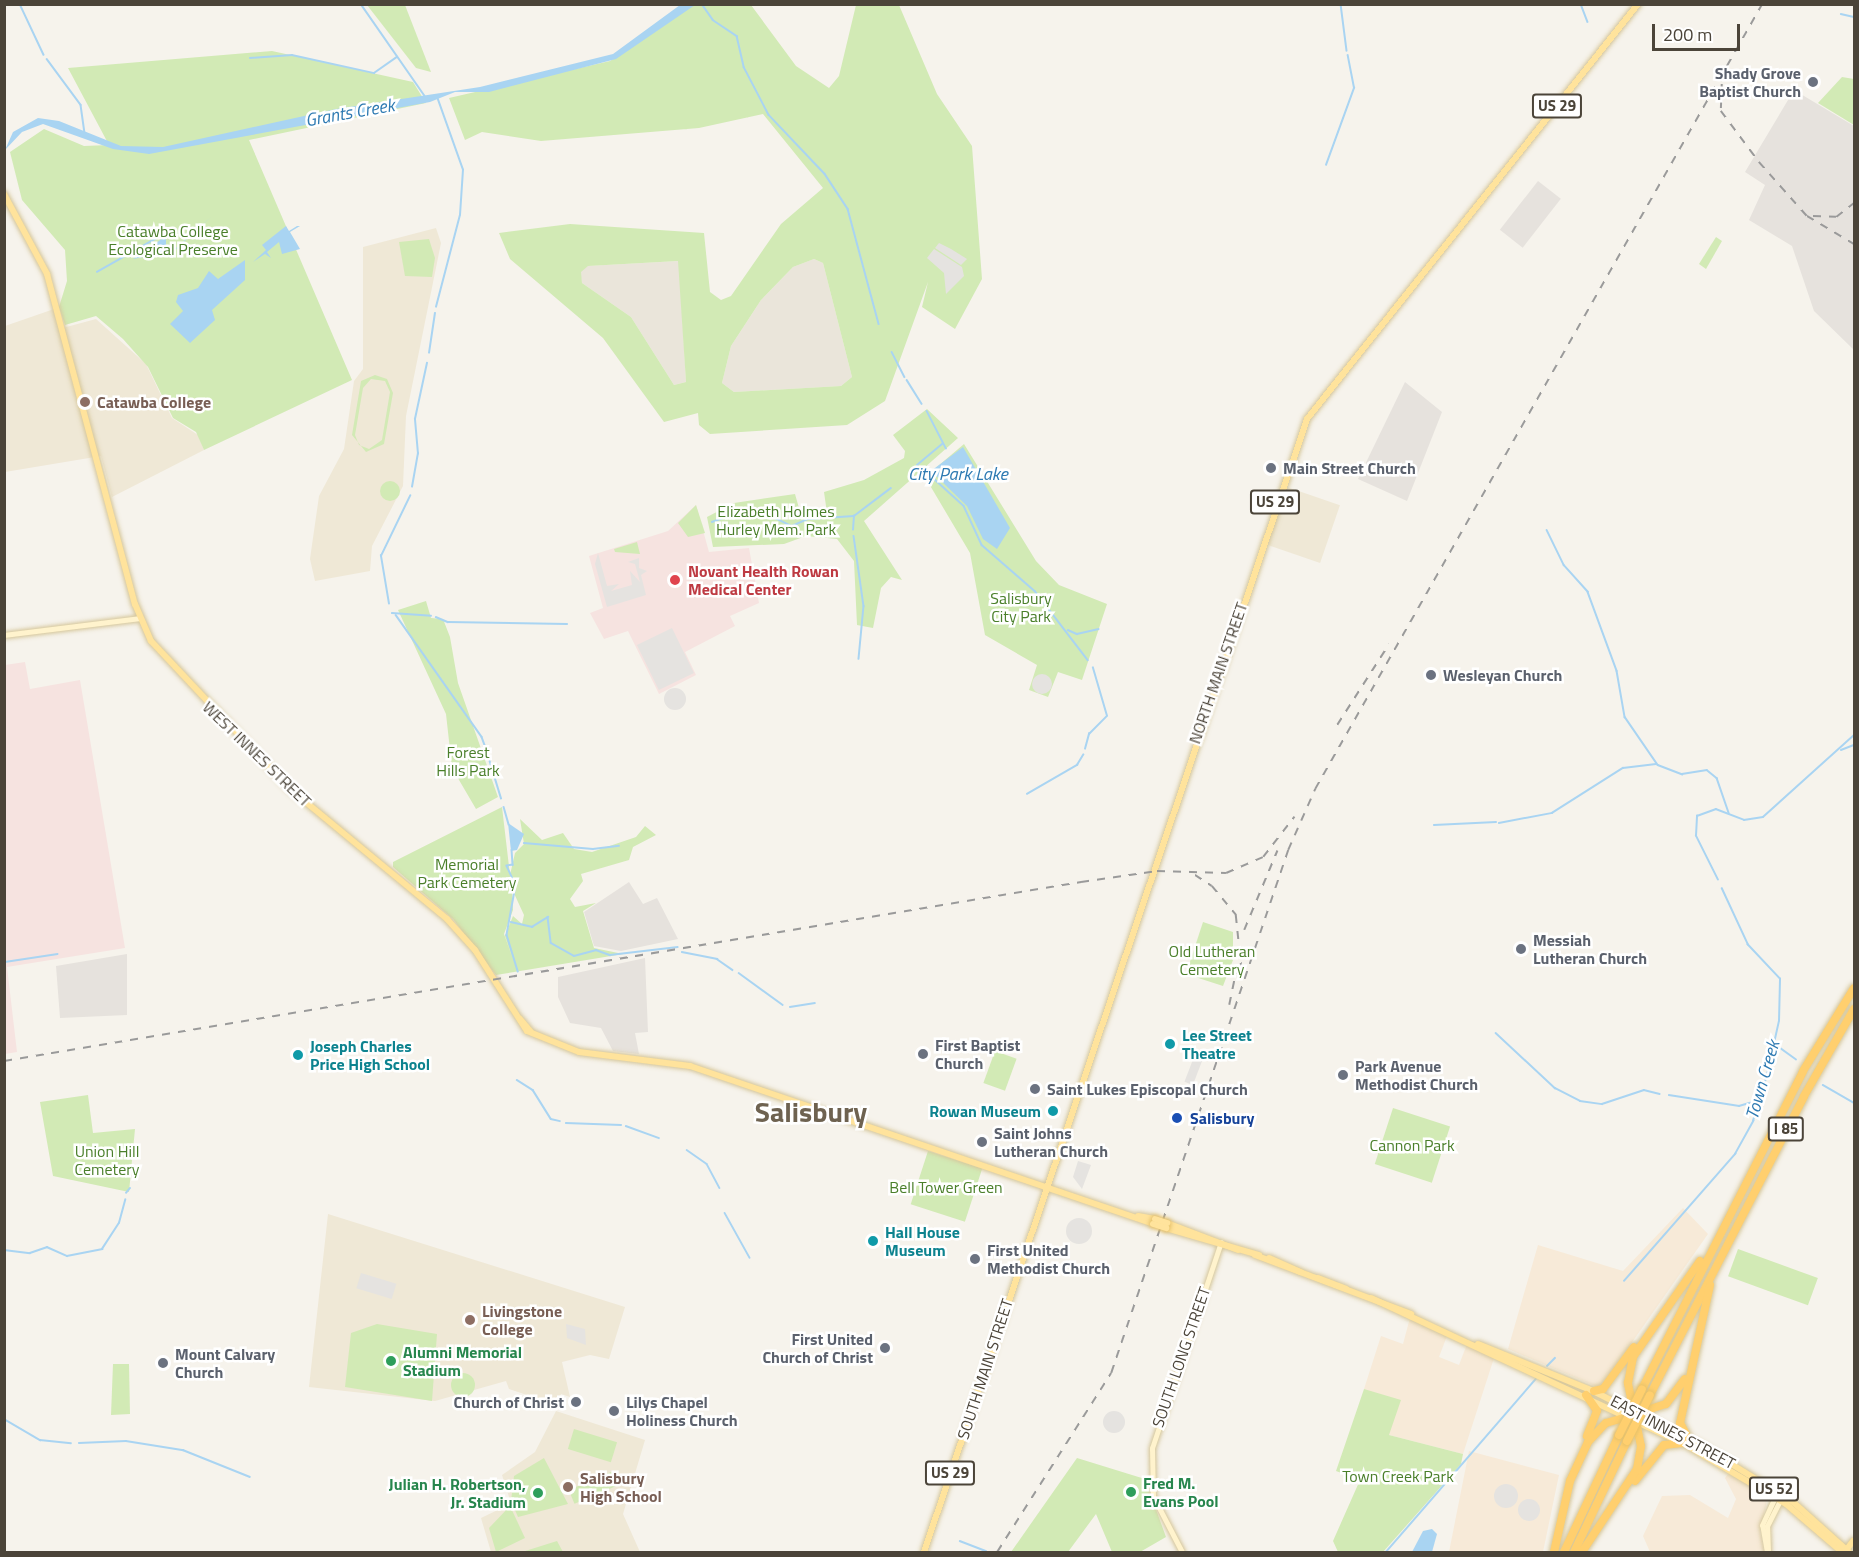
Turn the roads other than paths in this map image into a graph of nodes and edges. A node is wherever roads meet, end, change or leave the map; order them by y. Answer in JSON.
{"nodes":[{"id":1,"x":1638,"y":4,"type":"edge"},
{"id":2,"x":4,"y":194,"type":"edge"},
{"id":3,"x":140,"y":618,"type":"junction"},
{"id":4,"x":4,"y":634,"type":"edge"},
{"id":5,"x":1854,"y":988,"type":"edge"},
{"id":6,"x":1854,"y":1009,"type":"edge"},
{"id":7,"x":1046,"y":1185,"type":"junction"},
{"id":8,"x":1717,"y":1235,"type":"junction"},
{"id":9,"x":1221,"y":1243,"type":"junction"},
{"id":10,"x":1722,"y":1250,"type":"junction"},
{"id":11,"x":1657,"y":1319,"type":"junction"},
{"id":12,"x":1695,"y":1341,"type":"junction"},
{"id":13,"x":1646,"y":1392,"type":"junction"},
{"id":14,"x":1590,"y":1393,"type":"junction"},
{"id":15,"x":1634,"y":1414,"type":"junction"},
{"id":16,"x":1623,"y":1438,"type":"junction"},
{"id":17,"x":1685,"y":1440,"type":"junction"},
{"id":18,"x":1571,"y":1477,"type":"junction"},
{"id":19,"x":1779,"y":1497,"type":"junction"},
{"id":20,"x":1608,"y":1514,"type":"junction"},
{"id":21,"x":1853,"y":1541,"type":"dead end"},
{"id":22,"x":924,"y":1552,"type":"edge"},
{"id":23,"x":1182,"y":1552,"type":"edge"},
{"id":24,"x":1554,"y":1552,"type":"edge"},
{"id":25,"x":1564,"y":1552,"type":"edge"},
{"id":26,"x":1574,"y":1552,"type":"edge"},
{"id":27,"x":1582,"y":1552,"type":"edge"},
{"id":28,"x":1768,"y":1552,"type":"edge"},
{"id":29,"x":1842,"y":1552,"type":"edge"},
{"id":30,"x":1849,"y":1552,"type":"edge"}],
"edges":[{"from":1,"to":7,"type":"main road","name":"NORTH MAIN STREET","number":"US 29"},
{"from":2,"to":3,"type":"main road","name":"WEST INNES STREET"},
{"from":3,"to":4,"type":"main road"},
{"from":3,"to":7,"type":"main road","name":"WEST INNES STREET"},
{"from":5,"to":8,"type":"highway","number":"I 85"},
{"from":6,"to":10,"type":"highway","number":"I 85"},
{"from":7,"to":9,"type":"main road","name":"EAST INNES STREET","bridge":true},
{"from":7,"to":22,"type":"main road","name":"SOUTH MAIN STREET","number":"US 29"},
{"from":8,"to":11,"type":"highway"},
{"from":8,"to":13,"type":"highway","number":"I 85"},
{"from":9,"to":14,"type":"main road","name":"EAST INNES STREET"},
{"from":9,"to":23,"type":"main road","name":"SOUTH LONG STREET"},
{"from":10,"to":12,"type":"highway"},
{"from":10,"to":13,"type":"highway","number":"I 85"},
{"from":11,"to":14,"type":"highway"},
{"from":11,"to":15,"type":"highway"},
{"from":12,"to":15,"type":"highway"},
{"from":12,"to":17,"type":"highway"},
{"from":13,"to":16,"type":"highway","number":"I 85","bridge":true},
{"from":14,"to":15,"type":"main road","name":"EAST INNES STREET"},
{"from":14,"to":18,"type":"highway"},
{"from":15,"to":17,"type":"main road","name":"EAST INNES STREET","number":"US 52"},
{"from":15,"to":18,"type":"highway"},
{"from":15,"to":20,"type":"highway"},
{"from":16,"to":25,"type":"highway","number":"I 85"},
{"from":16,"to":26,"type":"highway","number":"I 85"},
{"from":17,"to":19,"type":"main road","name":"EAST INNES STREET","number":"US 52"},
{"from":17,"to":20,"type":"highway"},
{"from":18,"to":24,"type":"highway"},
{"from":19,"to":28,"type":"main road"},
{"from":19,"to":29,"type":"main road","name":"EAST INNES STREET","number":"US 52"},
{"from":19,"to":30,"type":"main road","name":"EAST INNES STREET","number":"US 52"},
{"from":20,"to":27,"type":"highway"},
{"from":21,"to":30,"type":"main road"}]}
